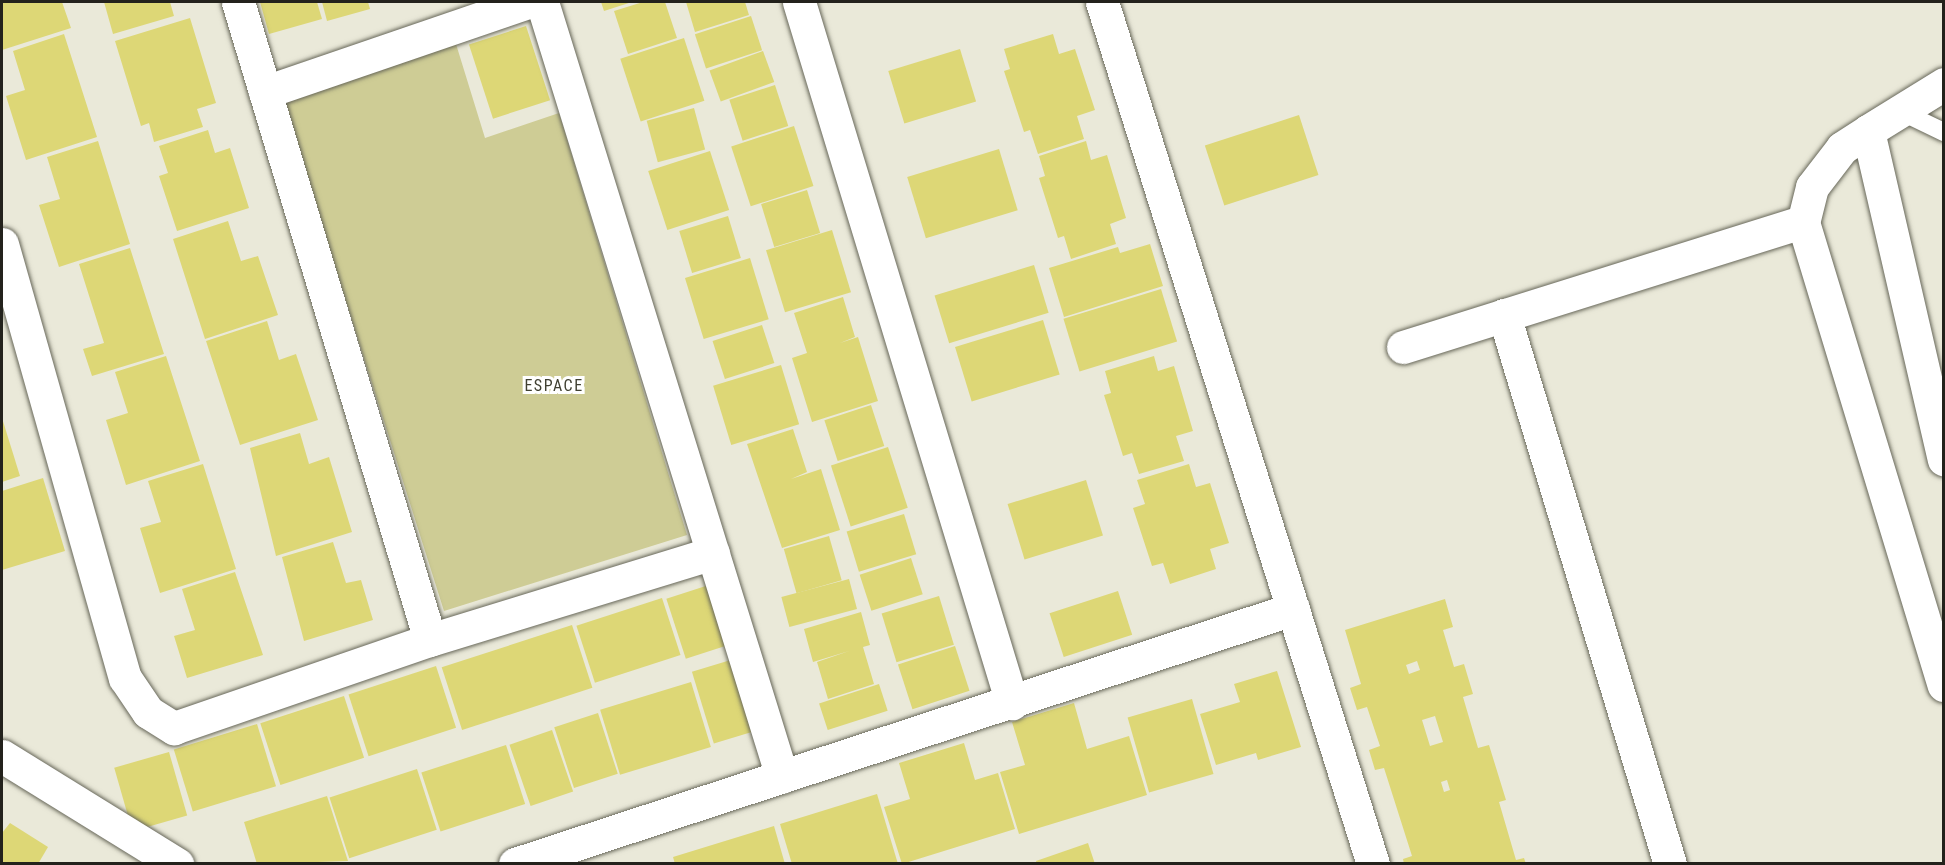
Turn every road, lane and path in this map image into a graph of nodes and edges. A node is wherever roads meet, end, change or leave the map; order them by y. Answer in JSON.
{"nodes":[{"id":1,"x":238,"y":2,"type":"edge"},
{"id":2,"x":528,"y":2,"type":"edge"},
{"id":3,"x":542,"y":2,"type":"edge"},
{"id":4,"x":800,"y":2,"type":"edge"},
{"id":5,"x":1102,"y":2,"type":"edge"},
{"id":6,"x":1944,"y":84,"type":"edge"},
{"id":7,"x":265,"y":92,"type":"junction"},
{"id":8,"x":1898,"y":110,"type":"junction"},
{"id":9,"x":1868,"y":131,"type":"junction"},
{"id":10,"x":1944,"y":132,"type":"edge"},
{"id":11,"x":1803,"y":222,"type":"junction"},
{"id":12,"x":2,"y":244,"type":"edge"},
{"id":13,"x":1504,"y":315,"type":"junction"},
{"id":14,"x":1403,"y":347,"type":"dead end"},
{"id":15,"x":1944,"y":459,"type":"edge"},
{"id":16,"x":713,"y":554,"type":"junction"},
{"id":17,"x":1293,"y":609,"type":"junction"},
{"id":18,"x":430,"y":640,"type":"junction"},
{"id":19,"x":1944,"y":686,"type":"edge"},
{"id":20,"x":1012,"y":703,"type":"junction"},
{"id":21,"x":2,"y":756,"type":"edge"},
{"id":22,"x":782,"y":777,"type":"junction"},
{"id":23,"x":177,"y":864,"type":"edge"},
{"id":24,"x":514,"y":864,"type":"edge"},
{"id":25,"x":1373,"y":864,"type":"edge"},
{"id":26,"x":1670,"y":864,"type":"edge"}],
"edges":[{"from":1,"to":7,"type":"street"},
{"from":2,"to":7,"type":"street"},
{"from":3,"to":16,"type":"street"},
{"from":4,"to":20,"type":"street"},
{"from":5,"to":17,"type":"street"},
{"from":6,"to":8,"type":"street"},
{"from":7,"to":18,"type":"street"},
{"from":8,"to":9,"type":"street"},
{"from":8,"to":10,"type":"lane"},
{"from":9,"to":11,"type":"street"},
{"from":9,"to":15,"type":"street"},
{"from":11,"to":13,"type":"street"},
{"from":11,"to":19,"type":"street"},
{"from":12,"to":18,"type":"street"},
{"from":13,"to":14,"type":"street"},
{"from":13,"to":26,"type":"street"},
{"from":16,"to":18,"type":"street"},
{"from":16,"to":22,"type":"street"},
{"from":17,"to":20,"type":"street"},
{"from":17,"to":25,"type":"street"},
{"from":20,"to":22,"type":"street"},
{"from":21,"to":23,"type":"street"},
{"from":22,"to":24,"type":"street"}]}
